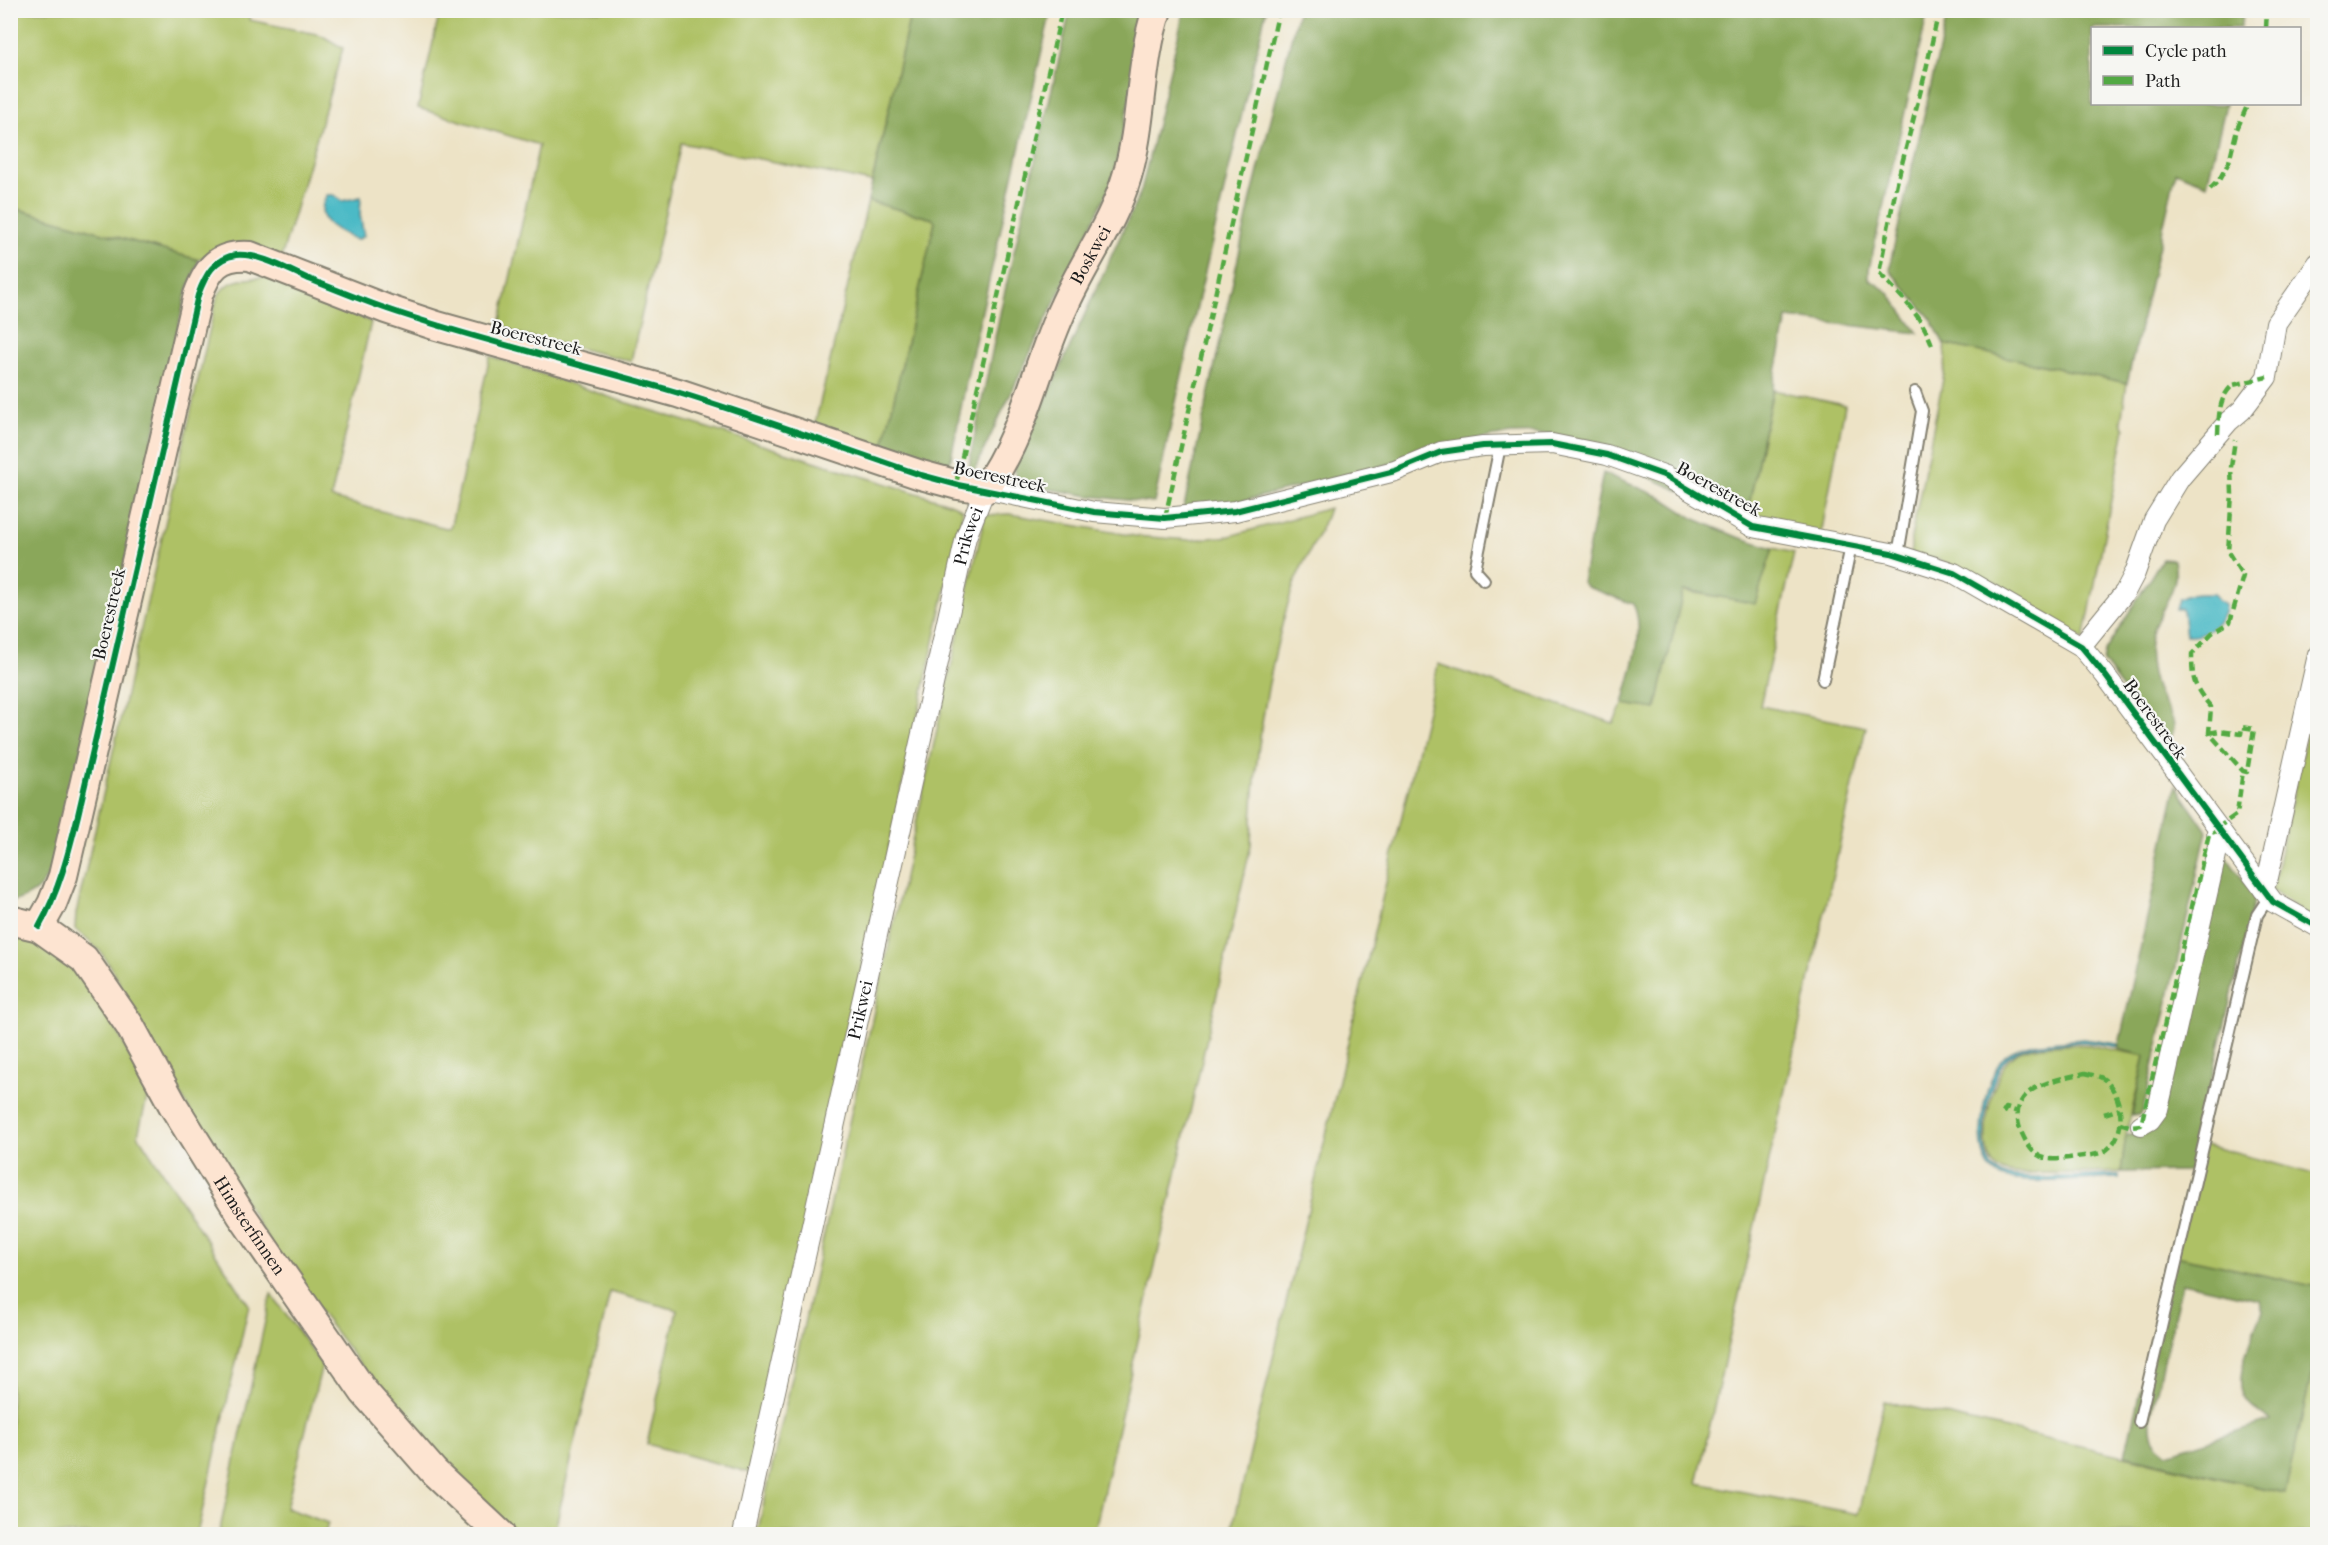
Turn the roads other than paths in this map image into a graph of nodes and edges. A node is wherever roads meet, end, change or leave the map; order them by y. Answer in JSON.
{"nodes":[{"id":1,"x":1157,"y":10,"type":"edge"},
{"id":2,"x":2318,"y":263,"type":"edge"},
{"id":3,"x":1915,"y":392,"type":"dead end"},
{"id":4,"x":1500,"y":446,"type":"junction"},
{"id":5,"x":985,"y":489,"type":"junction"},
{"id":6,"x":1851,"y":546,"type":"junction"},
{"id":7,"x":1898,"y":555,"type":"junction"},
{"id":8,"x":1484,"y":580,"type":"dead end"},
{"id":9,"x":2081,"y":646,"type":"junction"},
{"id":10,"x":2318,"y":656,"type":"edge"},
{"id":11,"x":1823,"y":680,"type":"dead end"},
{"id":12,"x":2217,"y":828,"type":"junction"},
{"id":13,"x":2266,"y":893,"type":"junction"},
{"id":14,"x":10,"y":920,"type":"edge"},
{"id":15,"x":39,"y":927,"type":"junction"},
{"id":16,"x":2318,"y":927,"type":"edge"},
{"id":17,"x":2142,"y":1125,"type":"dead end"},
{"id":18,"x":2139,"y":1422,"type":"dead end"},
{"id":19,"x":500,"y":1534,"type":"edge"},
{"id":20,"x":743,"y":1534,"type":"edge"}],
"edges":[{"from":1,"to":5,"type":"street","name":"Boskwei"},
{"from":2,"to":9,"type":"street"},
{"from":3,"to":7,"type":"lane"},
{"from":4,"to":5,"type":"street","name":"Boerestreek"},
{"from":4,"to":6,"type":"street","name":"Boerestreek"},
{"from":4,"to":8,"type":"lane"},
{"from":5,"to":15,"type":"street","name":"Boerestreek"},
{"from":5,"to":20,"type":"street","name":"Prikwei"},
{"from":6,"to":7,"type":"street","name":"Boerestreek"},
{"from":6,"to":11,"type":"lane"},
{"from":7,"to":9,"type":"street","name":"Boerestreek"},
{"from":9,"to":12,"type":"street","name":"Boerestreek"},
{"from":10,"to":13,"type":"street"},
{"from":12,"to":13,"type":"street","name":"Boerestreek"},
{"from":12,"to":17,"type":"street"},
{"from":13,"to":16,"type":"street","name":"Boerestreek"},
{"from":13,"to":18,"type":"lane"},
{"from":14,"to":15,"type":"street","name":"Himsterfinnen"},
{"from":15,"to":19,"type":"street","name":"Himsterfinnen"}]}
